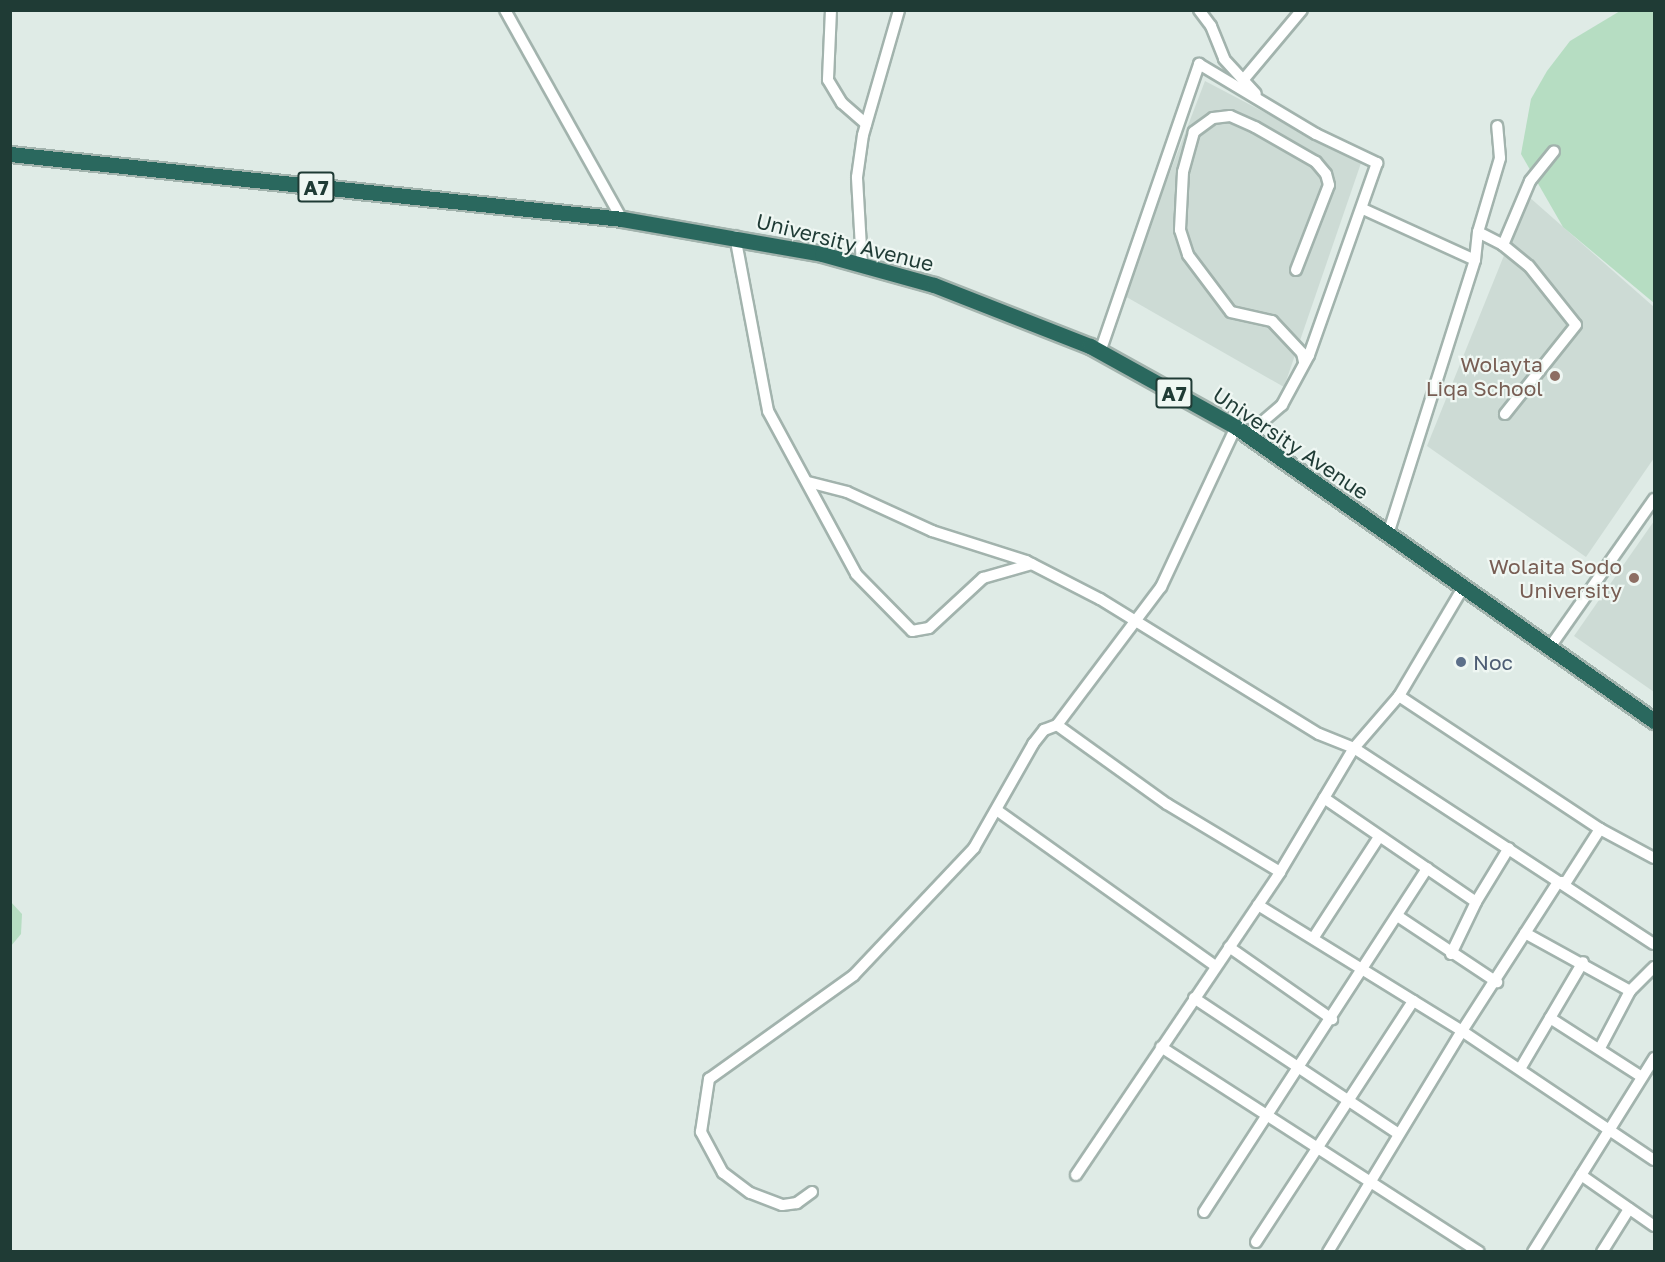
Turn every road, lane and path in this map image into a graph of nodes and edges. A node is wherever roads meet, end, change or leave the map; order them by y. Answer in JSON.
{"nodes":[{"id":1,"x":505,"y":10,"type":"edge"},
{"id":2,"x":831,"y":10,"type":"edge"},
{"id":3,"x":899,"y":10,"type":"edge"},
{"id":4,"x":1199,"y":10,"type":"edge"},
{"id":5,"x":1302,"y":10,"type":"edge"},
{"id":6,"x":1244,"y":79,"type":"junction"},
{"id":7,"x":1261,"y":101,"type":"junction"},
{"id":8,"x":866,"y":124,"type":"junction"},
{"id":9,"x":1497,"y":126,"type":"dead end"},
{"id":10,"x":1554,"y":151,"type":"dead end"},
{"id":11,"x":10,"y":154,"type":"edge"},
{"id":12,"x":1363,"y":209,"type":"junction"},
{"id":13,"x":622,"y":219,"type":"junction"},
{"id":14,"x":1478,"y":232,"type":"junction"},
{"id":15,"x":735,"y":236,"type":"junction"},
{"id":16,"x":1503,"y":245,"type":"junction"},
{"id":17,"x":1475,"y":260,"type":"junction"},
{"id":18,"x":862,"y":265,"type":"junction"},
{"id":19,"x":1296,"y":270,"type":"dead end"},
{"id":20,"x":1100,"y":352,"type":"junction"},
{"id":21,"x":1304,"y":362,"type":"junction"},
{"id":22,"x":1505,"y":414,"type":"dead end"},
{"id":23,"x":1242,"y":431,"type":"junction"},
{"id":24,"x":808,"y":482,"type":"junction"},
{"id":25,"x":1654,"y":499,"type":"edge"},
{"id":26,"x":1388,"y":534,"type":"junction"},
{"id":27,"x":1032,"y":564,"type":"junction"},
{"id":28,"x":1464,"y":586,"type":"junction"},
{"id":29,"x":1135,"y":621,"type":"junction"},
{"id":30,"x":1550,"y":647,"type":"junction"},
{"id":31,"x":1399,"y":696,"type":"junction"},
{"id":32,"x":1654,"y":721,"type":"edge"},
{"id":33,"x":1057,"y":725,"type":"junction"},
{"id":34,"x":1354,"y":748,"type":"junction"},
{"id":35,"x":1324,"y":798,"type":"junction"},
{"id":36,"x":998,"y":811,"type":"junction"},
{"id":37,"x":1600,"y":829,"type":"junction"},
{"id":38,"x":1379,"y":837,"type":"junction"},
{"id":39,"x":1509,"y":848,"type":"junction"},
{"id":40,"x":1654,"y":858,"type":"edge"},
{"id":41,"x":1427,"y":868,"type":"junction"},
{"id":42,"x":1280,"y":872,"type":"junction"},
{"id":43,"x":1558,"y":882,"type":"junction"},
{"id":44,"x":1476,"y":902,"type":"junction"},
{"id":45,"x":1258,"y":905,"type":"junction"},
{"id":46,"x":1399,"y":916,"type":"junction"},
{"id":47,"x":1526,"y":933,"type":"junction"},
{"id":48,"x":1314,"y":937,"type":"junction"},
{"id":49,"x":1654,"y":944,"type":"edge"},
{"id":50,"x":1229,"y":947,"type":"junction"},
{"id":51,"x":1451,"y":954,"type":"junction"},
{"id":52,"x":1583,"y":962,"type":"junction"},
{"id":53,"x":1214,"y":965,"type":"junction"},
{"id":54,"x":1654,"y":968,"type":"edge"},
{"id":55,"x":1362,"y":971,"type":"junction"},
{"id":56,"x":1497,"y":982,"type":"junction"},
{"id":57,"x":1630,"y":991,"type":"junction"},
{"id":58,"x":1194,"y":998,"type":"junction"},
{"id":59,"x":1413,"y":1001,"type":"junction"},
{"id":60,"x":1550,"y":1018,"type":"junction"},
{"id":61,"x":1332,"y":1019,"type":"junction"},
{"id":62,"x":1462,"y":1031,"type":"junction"},
{"id":63,"x":1161,"y":1047,"type":"junction"},
{"id":64,"x":1600,"y":1048,"type":"junction"},
{"id":65,"x":1654,"y":1058,"type":"edge"},
{"id":66,"x":1299,"y":1068,"type":"junction"},
{"id":67,"x":1520,"y":1069,"type":"junction"},
{"id":68,"x":1642,"y":1077,"type":"junction"},
{"id":69,"x":1351,"y":1102,"type":"junction"},
{"id":70,"x":1268,"y":1116,"type":"junction"},
{"id":71,"x":1611,"y":1131,"type":"junction"},
{"id":72,"x":1397,"y":1133,"type":"junction"},
{"id":73,"x":1317,"y":1150,"type":"junction"},
{"id":74,"x":1654,"y":1160,"type":"edge"},
{"id":75,"x":1076,"y":1175,"type":"dead end"},
{"id":76,"x":1581,"y":1175,"type":"junction"},
{"id":77,"x":1367,"y":1182,"type":"junction"},
{"id":78,"x":812,"y":1192,"type":"dead end"},
{"id":79,"x":1629,"y":1209,"type":"junction"},
{"id":80,"x":1204,"y":1212,"type":"dead end"},
{"id":81,"x":1654,"y":1226,"type":"edge"},
{"id":82,"x":1256,"y":1242,"type":"dead end"},
{"id":83,"x":1328,"y":1251,"type":"edge"},
{"id":84,"x":1479,"y":1251,"type":"edge"},
{"id":85,"x":1533,"y":1251,"type":"edge"},
{"id":86,"x":1602,"y":1251,"type":"edge"}],
"edges":[{"from":1,"to":13,"type":"street"},
{"from":2,"to":8,"type":"street"},
{"from":3,"to":8,"type":"street"},
{"from":4,"to":6,"type":"street"},
{"from":5,"to":6,"type":"street"},
{"from":6,"to":7,"type":"street"},
{"from":7,"to":12,"type":"street"},
{"from":7,"to":20,"type":"street"},
{"from":8,"to":18,"type":"street"},
{"from":9,"to":14,"type":"street"},
{"from":10,"to":16,"type":"street"},
{"from":11,"to":13,"type":"highway","number":"A7"},
{"from":12,"to":17,"type":"street"},
{"from":12,"to":21,"type":"street"},
{"from":13,"to":15,"type":"highway","name":"University Avenue","number":"A7"},
{"from":14,"to":16,"type":"street"},
{"from":14,"to":17,"type":"street"},
{"from":15,"to":18,"type":"highway","name":"University Avenue","number":"A7"},
{"from":15,"to":24,"type":"street"},
{"from":16,"to":22,"type":"street"},
{"from":17,"to":26,"type":"street"},
{"from":18,"to":20,"type":"highway","name":"University Avenue","number":"A7"},
{"from":19,"to":21,"type":"street"},
{"from":20,"to":23,"type":"highway","name":"University Avenue","number":"A7"},
{"from":21,"to":23,"type":"street"},
{"from":23,"to":26,"type":"highway","name":"University Avenue","number":"A7"},
{"from":23,"to":29,"type":"street"},
{"from":24,"to":27,"type":"street"},
{"from":24,"to":27,"type":"street"},
{"from":25,"to":30,"type":"street"},
{"from":26,"to":28,"type":"highway","name":"University Avenue","number":"A7"},
{"from":27,"to":29,"type":"street"},
{"from":28,"to":30,"type":"highway","name":"University Avenue","number":"A7"},
{"from":28,"to":31,"type":"street"},
{"from":29,"to":33,"type":"street"},
{"from":29,"to":34,"type":"street"},
{"from":30,"to":32,"type":"highway","name":"University Avenue","number":"A7"},
{"from":31,"to":34,"type":"street"},
{"from":31,"to":37,"type":"street"},
{"from":33,"to":36,"type":"street"},
{"from":33,"to":42,"type":"street"},
{"from":34,"to":35,"type":"street"},
{"from":34,"to":39,"type":"street"},
{"from":35,"to":38,"type":"street"},
{"from":35,"to":42,"type":"street"},
{"from":36,"to":53,"type":"street"},
{"from":36,"to":78,"type":"street"},
{"from":37,"to":40,"type":"street"},
{"from":37,"to":43,"type":"street"},
{"from":38,"to":41,"type":"street"},
{"from":38,"to":48,"type":"street"},
{"from":39,"to":43,"type":"street"},
{"from":39,"to":44,"type":"street"},
{"from":41,"to":44,"type":"street"},
{"from":41,"to":46,"type":"street"},
{"from":42,"to":45,"type":"street"},
{"from":43,"to":47,"type":"street"},
{"from":43,"to":49,"type":"street"},
{"from":44,"to":51,"type":"street"},
{"from":45,"to":48,"type":"street"},
{"from":45,"to":50,"type":"street"},
{"from":46,"to":51,"type":"street"},
{"from":46,"to":55,"type":"street"},
{"from":47,"to":52,"type":"street"},
{"from":47,"to":56,"type":"street"},
{"from":48,"to":55,"type":"street"},
{"from":50,"to":53,"type":"street"},
{"from":50,"to":61,"type":"street"},
{"from":51,"to":56,"type":"street"},
{"from":52,"to":57,"type":"street"},
{"from":52,"to":60,"type":"street"},
{"from":53,"to":58,"type":"street"},
{"from":54,"to":57,"type":"street"},
{"from":55,"to":59,"type":"street"},
{"from":55,"to":61,"type":"street"},
{"from":56,"to":62,"type":"street"},
{"from":57,"to":64,"type":"street"},
{"from":58,"to":63,"type":"street"},
{"from":58,"to":66,"type":"street"},
{"from":59,"to":62,"type":"street"},
{"from":59,"to":69,"type":"street"},
{"from":60,"to":64,"type":"street"},
{"from":60,"to":67,"type":"street"},
{"from":61,"to":66,"type":"street"},
{"from":62,"to":67,"type":"street"},
{"from":62,"to":72,"type":"street"},
{"from":63,"to":70,"type":"street"},
{"from":63,"to":75,"type":"street"},
{"from":64,"to":68,"type":"street"},
{"from":65,"to":68,"type":"street"},
{"from":66,"to":69,"type":"street"},
{"from":66,"to":70,"type":"street"},
{"from":67,"to":71,"type":"street"},
{"from":68,"to":71,"type":"street"},
{"from":69,"to":72,"type":"street"},
{"from":69,"to":73,"type":"street"},
{"from":70,"to":73,"type":"street"},
{"from":70,"to":80,"type":"street"},
{"from":71,"to":74,"type":"street"},
{"from":71,"to":76,"type":"street"},
{"from":72,"to":77,"type":"street"},
{"from":73,"to":77,"type":"street"},
{"from":73,"to":82,"type":"street"},
{"from":76,"to":79,"type":"street"},
{"from":76,"to":85,"type":"street"},
{"from":77,"to":83,"type":"street"},
{"from":77,"to":84,"type":"street"},
{"from":79,"to":81,"type":"street"},
{"from":79,"to":86,"type":"street"}]}
